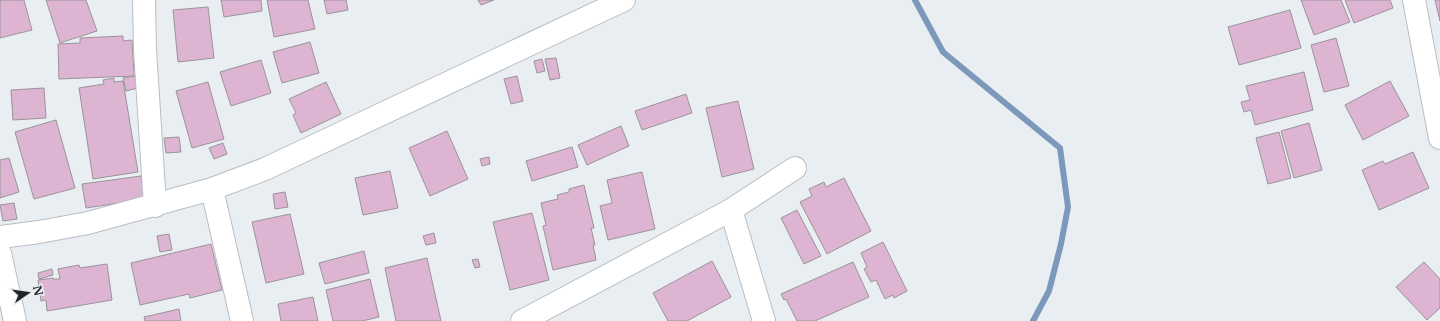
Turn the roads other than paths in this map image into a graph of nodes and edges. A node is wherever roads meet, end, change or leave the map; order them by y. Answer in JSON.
{"nodes":[{"id":1,"x":144,"y":0,"type":"edge"},
{"id":2,"x":624,"y":0,"type":"edge"},
{"id":3,"x":1414,"y":0,"type":"edge"},
{"id":4,"x":1440,"y":138,"type":"edge"},
{"id":5,"x":795,"y":168,"type":"dead end"},
{"id":6,"x":212,"y":190,"type":"junction"},
{"id":7,"x":155,"y":206,"type":"junction"},
{"id":8,"x":731,"y":210,"type":"junction"},
{"id":9,"x":0,"y":237,"type":"edge"},
{"id":10,"x":0,"y":253,"type":"edge"},
{"id":11,"x":15,"y":321,"type":"edge"},
{"id":12,"x":242,"y":321,"type":"edge"},
{"id":13,"x":522,"y":321,"type":"edge"},
{"id":14,"x":764,"y":321,"type":"edge"}],
"edges":[{"from":1,"to":7,"type":"street"},
{"from":2,"to":6,"type":"street"},
{"from":3,"to":4,"type":"street"},
{"from":5,"to":8,"type":"street"},
{"from":6,"to":7,"type":"street"},
{"from":6,"to":12,"type":"street"},
{"from":7,"to":9,"type":"street"},
{"from":8,"to":13,"type":"street"},
{"from":8,"to":14,"type":"street"},
{"from":10,"to":11,"type":"street"}]}
